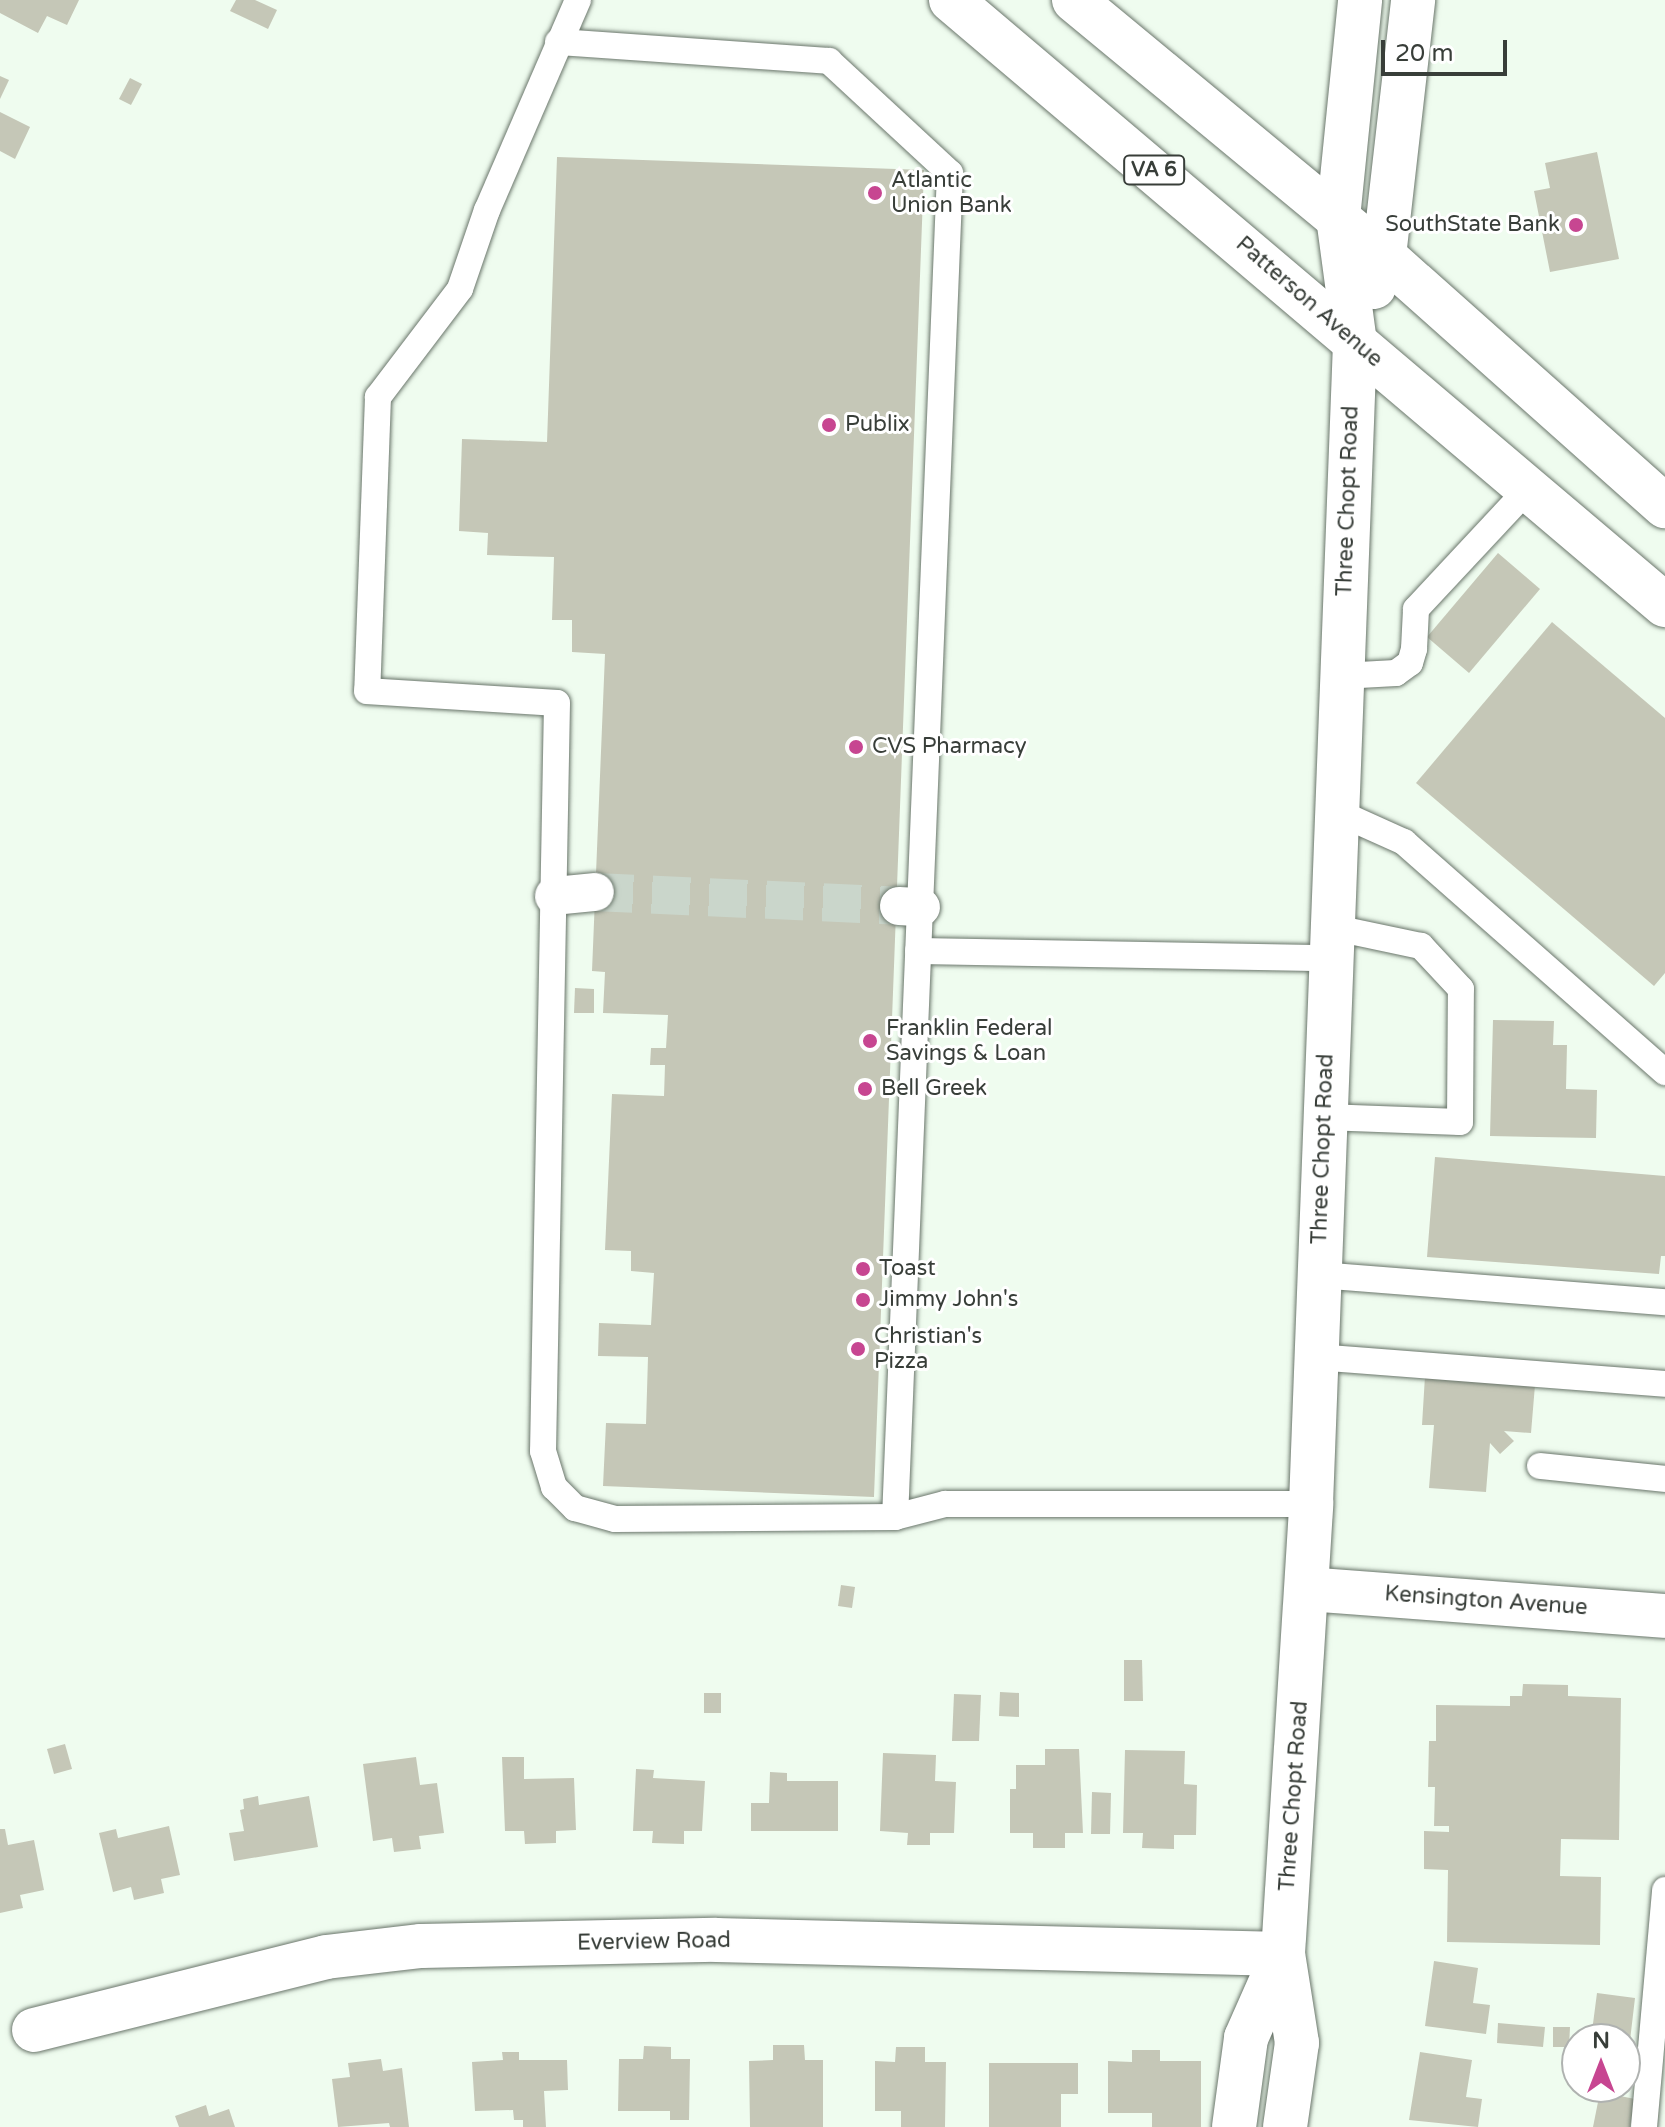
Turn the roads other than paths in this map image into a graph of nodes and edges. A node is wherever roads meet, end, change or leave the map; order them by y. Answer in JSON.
{"nodes":[{"id":1,"x":578,"y":0,"type":"edge"},
{"id":2,"x":951,"y":0,"type":"edge"},
{"id":3,"x":1074,"y":0,"type":"edge"},
{"id":4,"x":1360,"y":0,"type":"edge"},
{"id":5,"x":1413,"y":0,"type":"edge"},
{"id":6,"x":558,"y":42,"type":"junction"},
{"id":7,"x":1338,"y":218,"type":"junction"},
{"id":8,"x":1384,"y":256,"type":"junction"},
{"id":9,"x":1355,"y":343,"type":"junction"},
{"id":10,"x":1528,"y":489,"type":"junction"},
{"id":11,"x":1665,"y":506,"type":"edge"},
{"id":12,"x":1665,"y":605,"type":"edge"},
{"id":13,"x":1341,"y":676,"type":"junction"},
{"id":14,"x":1335,"y":811,"type":"junction"},
{"id":15,"x":595,"y":892,"type":"tunnel mouth"},
{"id":16,"x":554,"y":896,"type":"junction"},
{"id":17,"x":1330,"y":942,"type":"junction"},
{"id":18,"x":918,"y":951,"type":"junction"},
{"id":19,"x":1665,"y":1072,"type":"edge"},
{"id":20,"x":1324,"y":1117,"type":"junction"},
{"id":21,"x":1319,"y":1275,"type":"junction"},
{"id":22,"x":1665,"y":1302,"type":"edge"},
{"id":23,"x":1316,"y":1357,"type":"junction"},
{"id":24,"x":1665,"y":1384,"type":"edge"},
{"id":25,"x":1540,"y":1466,"type":"dead end"},
{"id":26,"x":1665,"y":1479,"type":"edge"},
{"id":27,"x":1311,"y":1504,"type":"junction"},
{"id":28,"x":895,"y":1517,"type":"junction"},
{"id":29,"x":1307,"y":1589,"type":"junction"},
{"id":30,"x":1665,"y":1616,"type":"edge"},
{"id":31,"x":1665,"y":1890,"type":"edge"},
{"id":32,"x":1283,"y":1954,"type":"junction"},
{"id":33,"x":34,"y":2030,"type":"dead end"},
{"id":34,"x":1657,"y":2076,"type":"edge"},
{"id":35,"x":1234,"y":2127,"type":"edge"},
{"id":36,"x":1285,"y":2127,"type":"edge"},
{"id":37,"x":1644,"y":2127,"type":"edge"}],
"edges":[{"from":1,"to":6,"type":"lane"},
{"from":2,"to":9,"type":"main road","name":"Patterson Avenue","number":"VA 6"},
{"from":3,"to":7,"type":"main road"},
{"from":4,"to":7,"type":"main road","name":"Three Chopt Road"},
{"from":5,"to":8,"type":"main road","name":"Three Chopt Road"},
{"from":6,"to":16,"type":"lane"},
{"from":6,"to":18,"type":"lane"},
{"from":7,"to":8,"type":"main road"},
{"from":7,"to":9,"type":"main road","name":"Three Chopt Road"},
{"from":8,"to":9,"type":"main road","name":"Three Chopt Road"},
{"from":8,"to":11,"type":"main road"},
{"from":9,"to":10,"type":"main road","name":"Patterson Avenue","number":"VA 6"},
{"from":9,"to":13,"type":"main road","name":"Three Chopt Road"},
{"from":10,"to":12,"type":"main road","name":"Patterson Avenue","number":"VA 6"},
{"from":10,"to":13,"type":"lane"},
{"from":13,"to":14,"type":"main road","name":"Three Chopt Road"},
{"from":14,"to":17,"type":"main road","name":"Three Chopt Road"},
{"from":14,"to":19,"type":"lane"},
{"from":15,"to":16,"type":"street"},
{"from":16,"to":28,"type":"lane"},
{"from":17,"to":18,"type":"lane"},
{"from":17,"to":20,"type":"main road","name":"Three Chopt Road"},
{"from":17,"to":20,"type":"lane"},
{"from":18,"to":28,"type":"lane"},
{"from":20,"to":21,"type":"main road","name":"Three Chopt Road"},
{"from":21,"to":22,"type":"lane"},
{"from":21,"to":23,"type":"main road","name":"Three Chopt Road"},
{"from":23,"to":24,"type":"lane"},
{"from":23,"to":27,"type":"main road","name":"Three Chopt Road"},
{"from":25,"to":26,"type":"lane"},
{"from":27,"to":28,"type":"lane"},
{"from":27,"to":29,"type":"main road","name":"Three Chopt Road"},
{"from":29,"to":30,"type":"main road","name":"Kensington Avenue"},
{"from":29,"to":32,"type":"main road","name":"Three Chopt Road"},
{"from":31,"to":34,"type":"lane"},
{"from":32,"to":33,"type":"main road","name":"Everview Road"},
{"from":32,"to":35,"type":"main road","name":"Three Chopt Road"},
{"from":32,"to":36,"type":"main road","name":"Three Chopt Road"},
{"from":34,"to":37,"type":"lane"}]}
